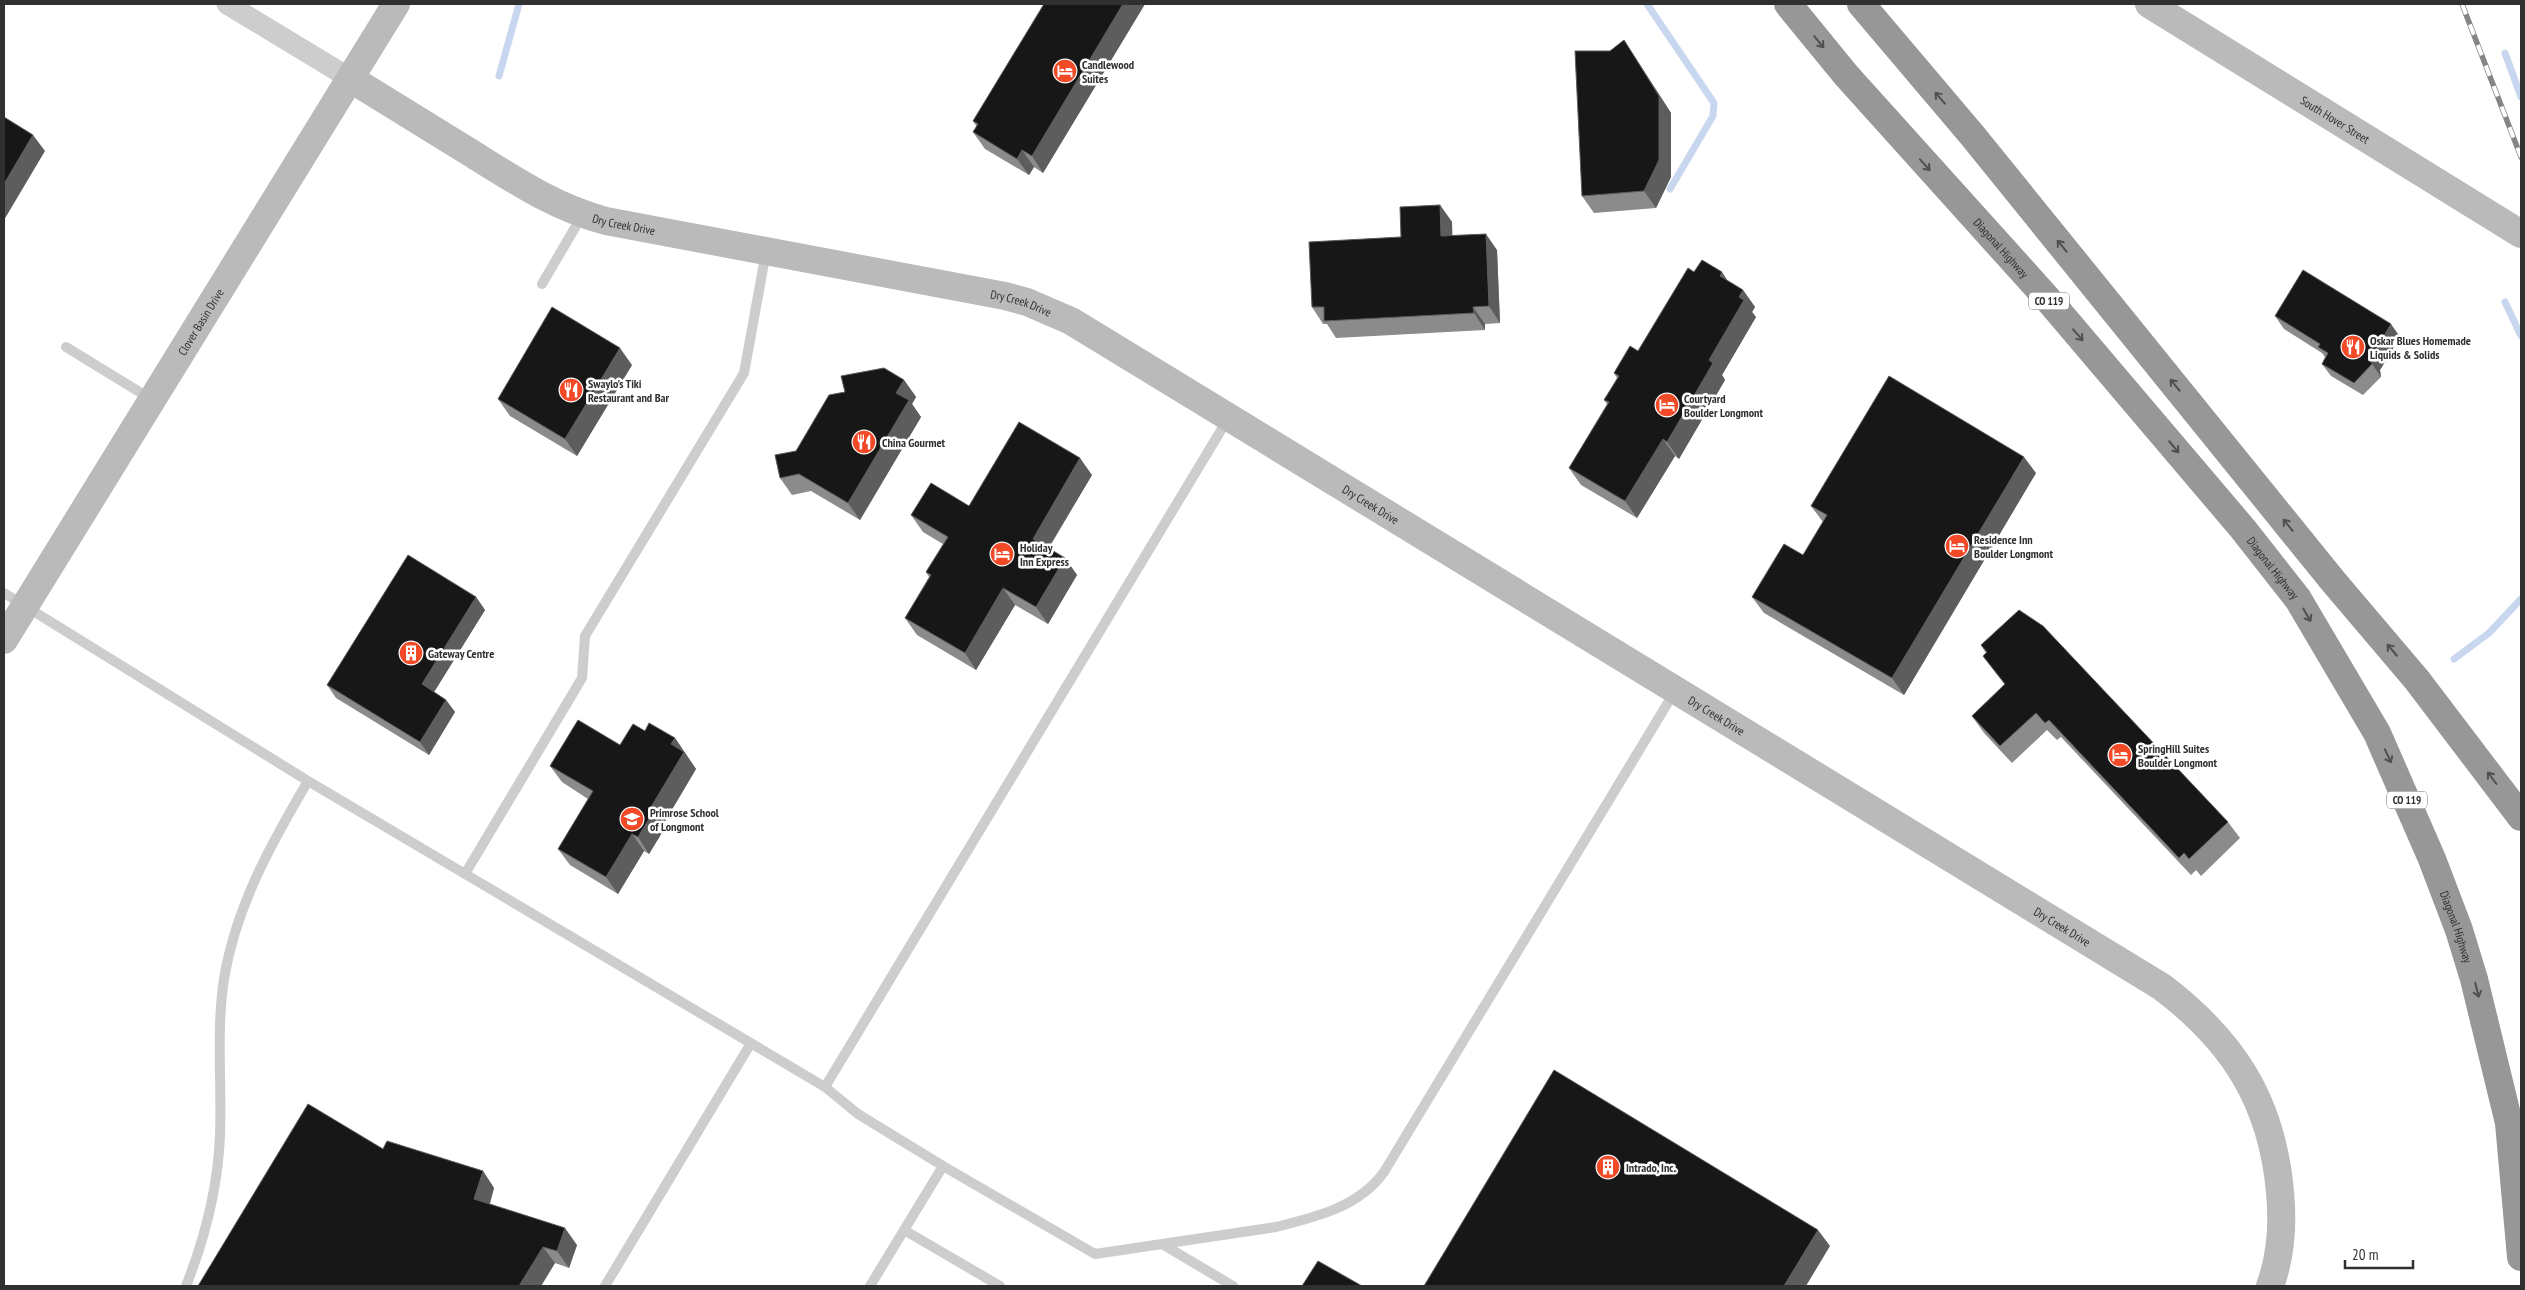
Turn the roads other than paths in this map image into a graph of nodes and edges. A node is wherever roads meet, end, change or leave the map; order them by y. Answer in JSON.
{"nodes":[{"id":1,"x":227,"y":4,"type":"edge"},
{"id":2,"x":396,"y":4,"type":"edge"},
{"id":3,"x":1788,"y":4,"type":"edge"},
{"id":4,"x":1861,"y":4,"type":"edge"},
{"id":5,"x":2149,"y":4,"type":"edge"},
{"id":6,"x":351,"y":79,"type":"junction"},
{"id":7,"x":583,"y":214,"type":"junction"},
{"id":8,"x":2521,"y":234,"type":"edge"},
{"id":9,"x":766,"y":251,"type":"junction"},
{"id":10,"x":542,"y":284,"type":"dead end"},
{"id":11,"x":66,"y":347,"type":"dead end"},
{"id":12,"x":151,"y":399,"type":"junction"},
{"id":13,"x":1230,"y":416,"type":"junction"},
{"id":14,"x":15,"y":599,"type":"edge"},
{"id":15,"x":4,"y":640,"type":"edge"},
{"id":16,"x":1676,"y":689,"type":"junction"},
{"id":17,"x":308,"y":781,"type":"junction"},
{"id":18,"x":2521,"y":817,"type":"edge"},
{"id":19,"x":465,"y":874,"type":"junction"},
{"id":20,"x":751,"y":1043,"type":"junction"},
{"id":21,"x":825,"y":1086,"type":"junction"},
{"id":22,"x":943,"y":1166,"type":"junction"},
{"id":23,"x":904,"y":1230,"type":"junction"},
{"id":24,"x":1162,"y":1244,"type":"junction"},
{"id":25,"x":2521,"y":1257,"type":"edge"},
{"id":26,"x":186,"y":1286,"type":"edge"},
{"id":27,"x":605,"y":1286,"type":"edge"},
{"id":28,"x":870,"y":1286,"type":"edge"},
{"id":29,"x":1000,"y":1286,"type":"edge"},
{"id":30,"x":1233,"y":1286,"type":"edge"},
{"id":31,"x":2270,"y":1286,"type":"edge"}],
"edges":[{"from":1,"to":6,"type":"street","name":"Dry Creek Drive"},
{"from":2,"to":6,"type":"street","name":"Clover Basin Drive"},
{"from":3,"to":25,"type":"highway","name":"Diagonal Highway","number":"CO 119","one_way":true},
{"from":18,"to":4,"type":"highway","one_way":true},
{"from":5,"to":8,"type":"street","name":"South Hover Street"},
{"from":6,"to":7,"type":"street","name":"Dry Creek Drive"},
{"from":6,"to":12,"type":"street","name":"Clover Basin Drive"},
{"from":7,"to":9,"type":"street","name":"Dry Creek Drive"},
{"from":7,"to":10,"type":"lane"},
{"from":9,"to":13,"type":"street","name":"Dry Creek Drive"},
{"from":9,"to":19,"type":"lane"},
{"from":11,"to":12,"type":"lane"},
{"from":12,"to":14,"type":"street","name":"Clover Basin Drive"},
{"from":13,"to":16,"type":"street","name":"Dry Creek Drive"},
{"from":13,"to":21,"type":"lane"},
{"from":14,"to":15,"type":"street","name":"Clover Basin Drive"},
{"from":14,"to":17,"type":"lane"},
{"from":16,"to":24,"type":"lane"},
{"from":16,"to":31,"type":"street","name":"Dry Creek Drive"},
{"from":17,"to":19,"type":"lane"},
{"from":17,"to":26,"type":"lane"},
{"from":19,"to":20,"type":"lane"},
{"from":20,"to":21,"type":"lane"},
{"from":20,"to":27,"type":"lane"},
{"from":21,"to":22,"type":"lane"},
{"from":22,"to":23,"type":"lane"},
{"from":22,"to":24,"type":"lane"},
{"from":23,"to":28,"type":"lane"},
{"from":23,"to":29,"type":"lane"},
{"from":24,"to":30,"type":"lane"}]}
